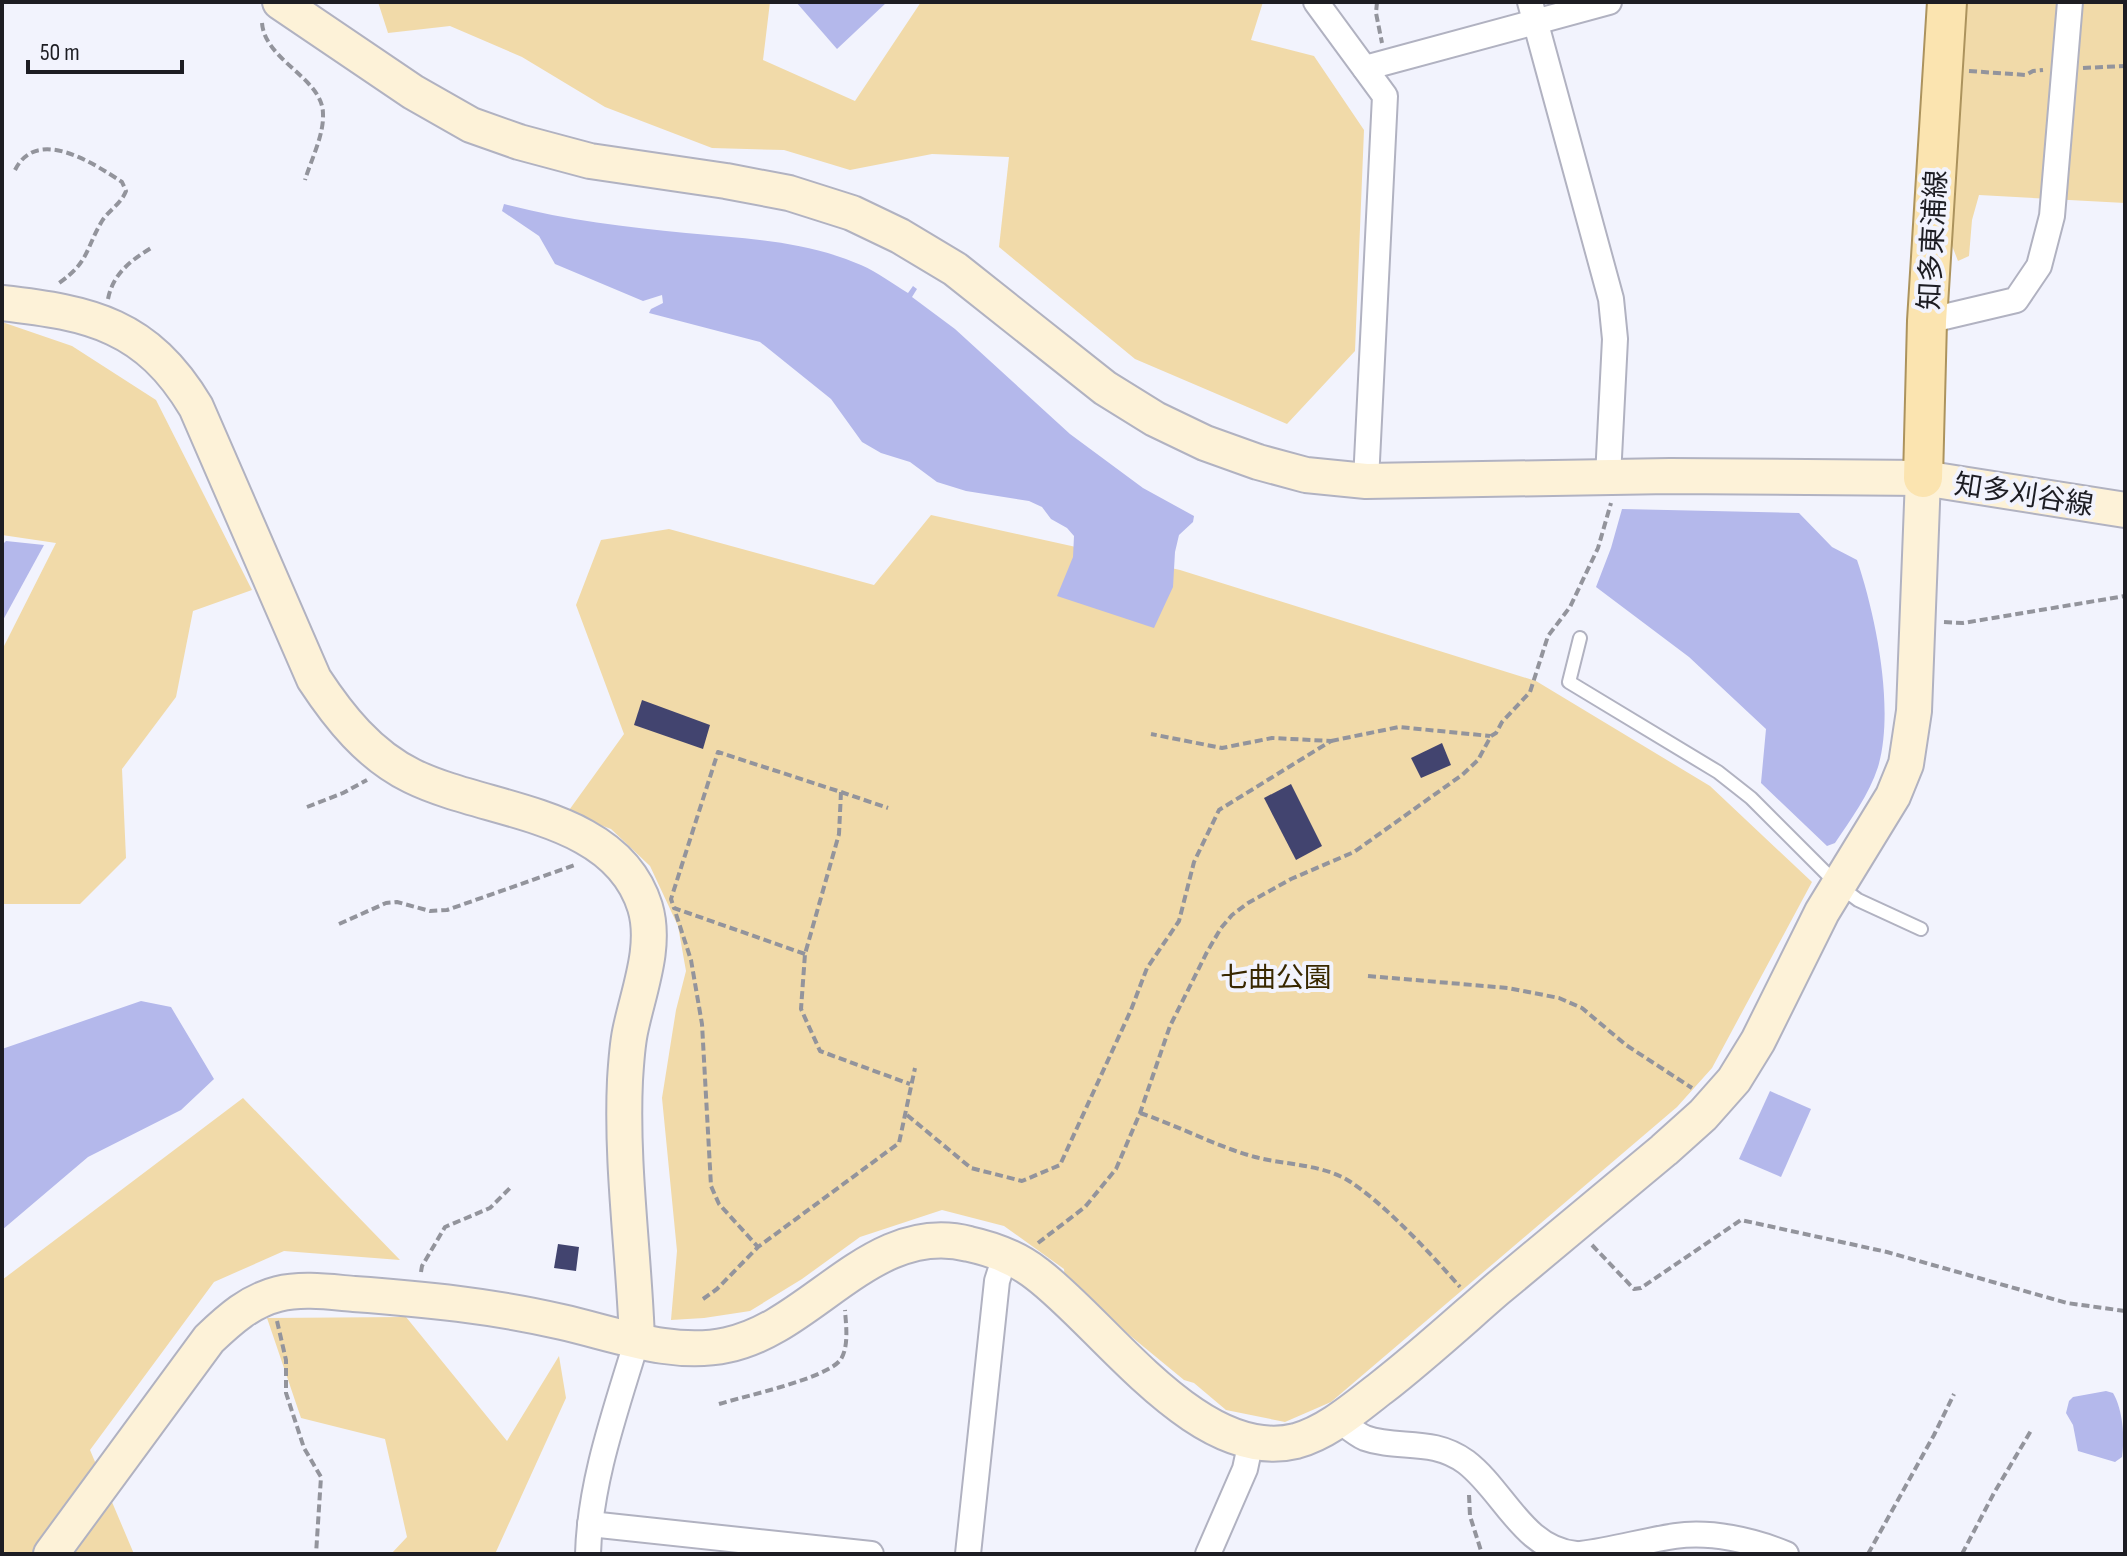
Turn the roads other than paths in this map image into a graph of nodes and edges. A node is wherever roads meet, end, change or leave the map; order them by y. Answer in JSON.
{"nodes":[{"id":1,"x":1316,"y":2,"type":"edge"},
{"id":2,"x":1609,"y":2,"type":"edge"},
{"id":3,"x":1947,"y":2,"type":"edge"},
{"id":4,"x":2070,"y":2,"type":"edge"},
{"id":5,"x":283,"y":7,"type":"edge"},
{"id":6,"x":1532,"y":12,"type":"edge"},
{"id":7,"x":1376,"y":65,"type":"junction"},
{"id":8,"x":2,"y":303,"type":"edge"},
{"id":9,"x":1927,"y":321,"type":"junction"},
{"id":10,"x":1608,"y":477,"type":"junction"},
{"id":11,"x":1923,"y":478,"type":"junction"},
{"id":12,"x":1366,"y":481,"type":"junction"},
{"id":13,"x":2125,"y":510,"type":"edge"},
{"id":14,"x":1580,"y":638,"type":"dead end"},
{"id":15,"x":1838,"y":885,"type":"junction"},
{"id":16,"x":1921,"y":929,"type":"dead end"},
{"id":17,"x":1013,"y":1259,"type":"junction"},
{"id":18,"x":637,"y":1340,"type":"junction"},
{"id":19,"x":1339,"y":1420,"type":"junction"},
{"id":20,"x":1251,"y":1441,"type":"junction"},
{"id":21,"x":590,"y":1524,"type":"junction"},
{"id":22,"x":51,"y":1554,"type":"edge"},
{"id":23,"x":588,"y":1554,"type":"edge"},
{"id":24,"x":871,"y":1554,"type":"edge"},
{"id":25,"x":968,"y":1554,"type":"edge"},
{"id":26,"x":1208,"y":1554,"type":"edge"},
{"id":27,"x":1579,"y":1554,"type":"edge"},
{"id":28,"x":1786,"y":1554,"type":"edge"}],
"edges":[{"from":1,"to":7,"type":"street"},
{"from":2,"to":6,"type":"street"},
{"from":3,"to":9,"type":"main road","name":"知多東浦線"},
{"from":4,"to":9,"type":"street"},
{"from":5,"to":12,"type":"street","name":"知多刈谷線"},
{"from":6,"to":7,"type":"street"},
{"from":6,"to":10,"type":"street"},
{"from":7,"to":12,"type":"street"},
{"from":8,"to":18,"type":"street"},
{"from":9,"to":11,"type":"main road","name":"知多東浦線"},
{"from":10,"to":11,"type":"street","name":"知多刈谷線"},
{"from":10,"to":12,"type":"street","name":"知多刈谷線"},
{"from":11,"to":13,"type":"street","name":"知多刈谷線"},
{"from":11,"to":15,"type":"street"},
{"from":14,"to":15,"type":"lane"},
{"from":15,"to":16,"type":"lane"},
{"from":15,"to":19,"type":"street"},
{"from":17,"to":18,"type":"street"},
{"from":17,"to":20,"type":"street"},
{"from":17,"to":25,"type":"street"},
{"from":18,"to":21,"type":"street"},
{"from":18,"to":22,"type":"street"},
{"from":19,"to":20,"type":"street"},
{"from":19,"to":27,"type":"street"},
{"from":20,"to":26,"type":"street"},
{"from":21,"to":23,"type":"street"},
{"from":21,"to":24,"type":"street"},
{"from":27,"to":28,"type":"street"}]}
